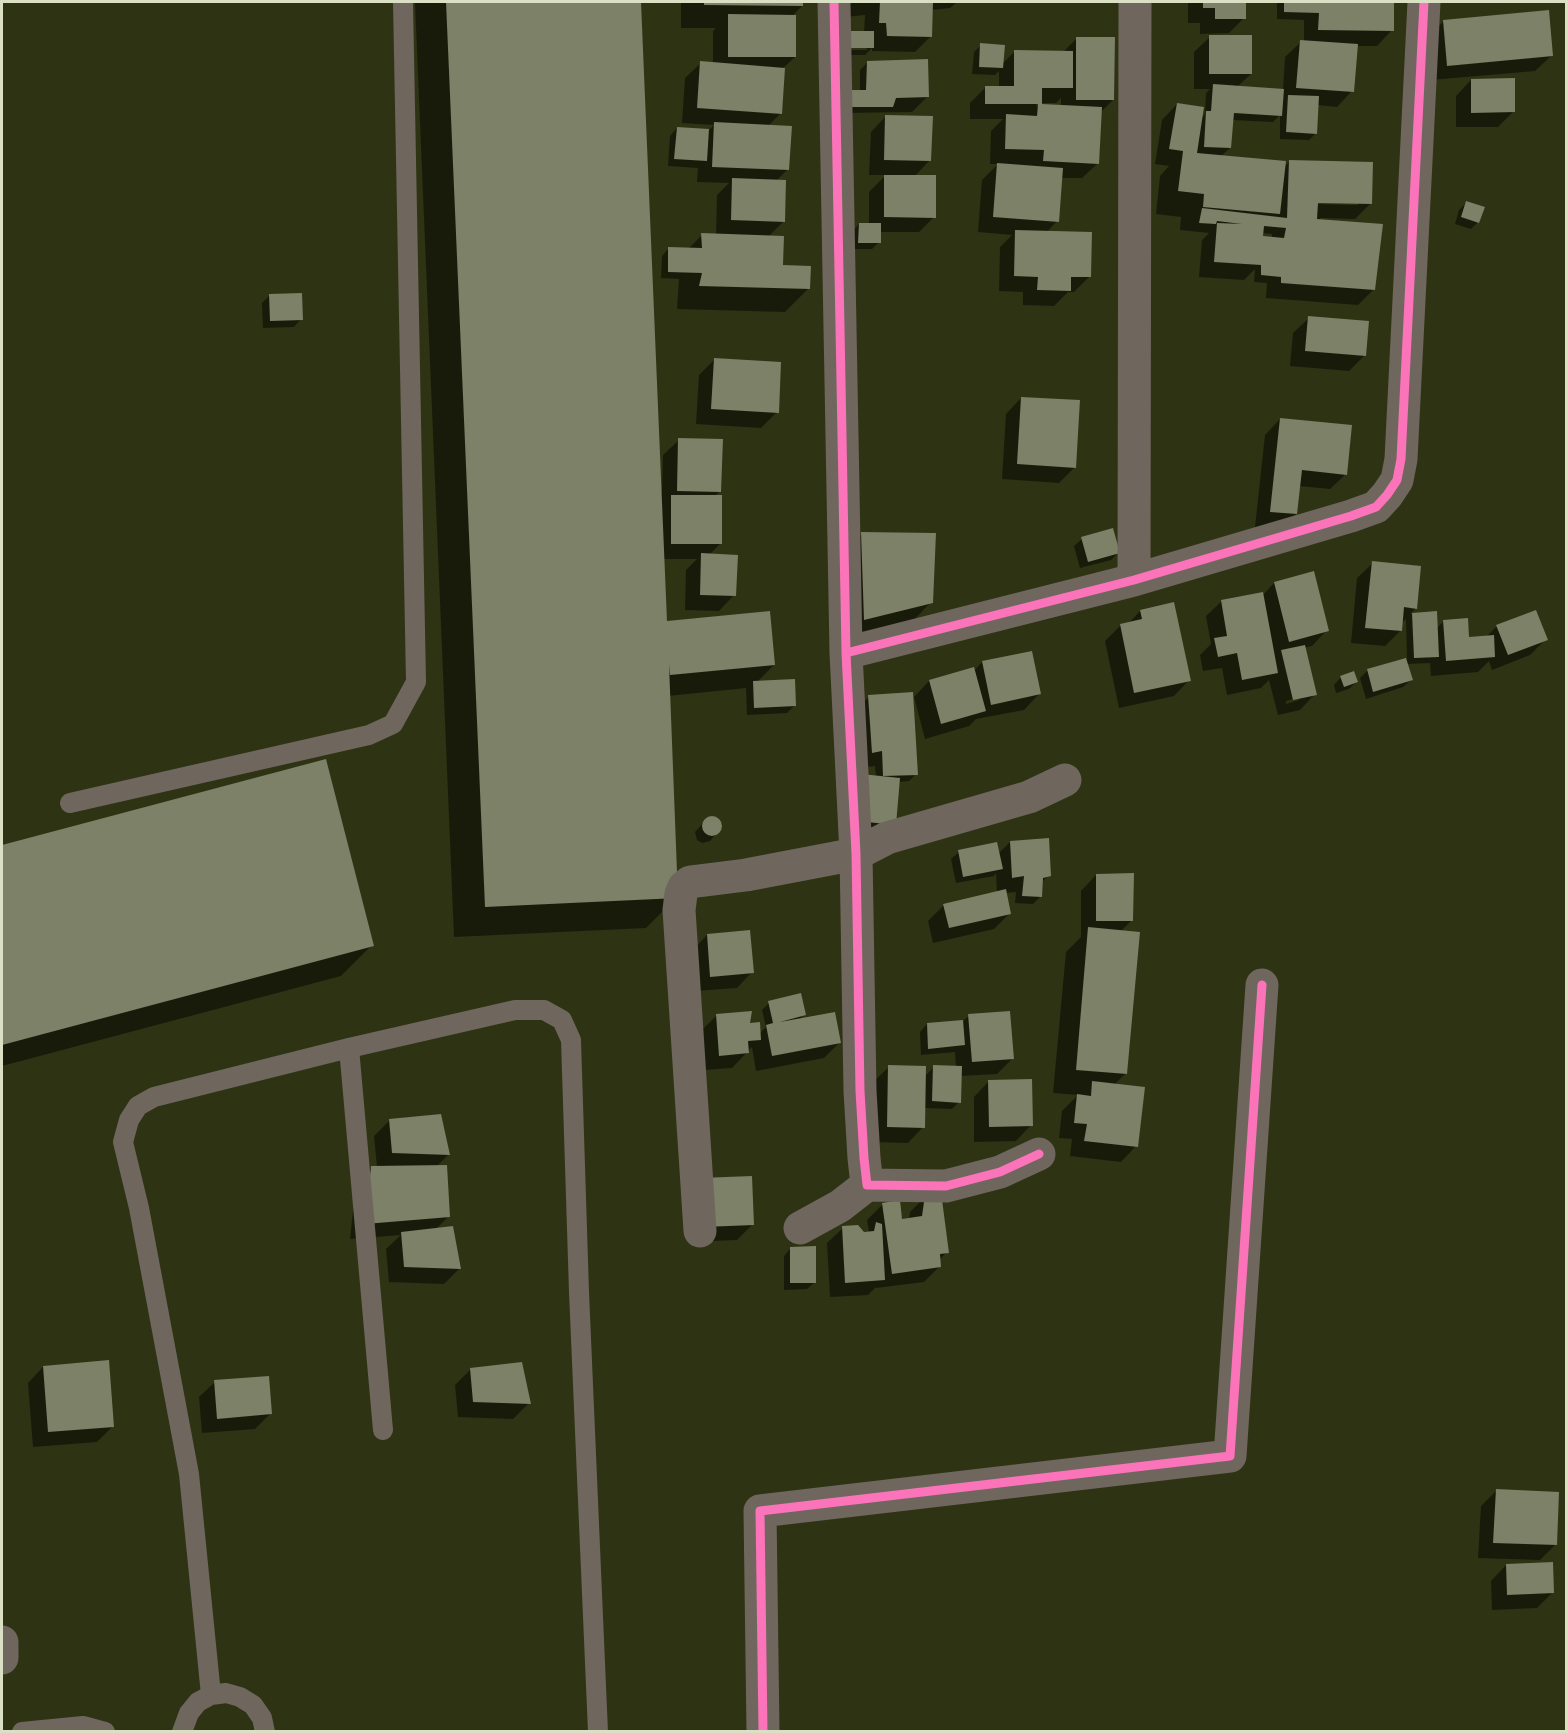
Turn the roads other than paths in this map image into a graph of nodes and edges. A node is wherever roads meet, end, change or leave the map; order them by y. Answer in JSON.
{"nodes":[{"id":1,"x":403,"y":2,"type":"edge"},
{"id":2,"x":834,"y":2,"type":"edge"},
{"id":3,"x":1136,"y":2,"type":"edge"},
{"id":4,"x":1424,"y":2,"type":"edge"},
{"id":5,"x":1134,"y":579,"type":"junction"},
{"id":6,"x":846,"y":653,"type":"junction"},
{"id":7,"x":1065,"y":780,"type":"dead end"},
{"id":8,"x":70,"y":803,"type":"dead end"},
{"id":9,"x":856,"y":854,"type":"junction"},
{"id":10,"x":1262,"y":985,"type":"dead end"},
{"id":11,"x":349,"y":1048,"type":"junction"},
{"id":12,"x":1039,"y":1154,"type":"dead end"},
{"id":13,"x":867,"y":1185,"type":"junction"},
{"id":14,"x":800,"y":1228,"type":"dead end"},
{"id":15,"x":700,"y":1231,"type":"dead end"},
{"id":16,"x":383,"y":1430,"type":"dead end"},
{"id":17,"x":2,"y":1642,"type":"edge"},
{"id":18,"x":2,"y":1658,"type":"edge"},
{"id":19,"x":211,"y":1695,"type":"junction"},
{"id":20,"x":53,"y":1730,"type":"edge"},
{"id":21,"x":22,"y":1731,"type":"edge"},
{"id":22,"x":105,"y":1731,"type":"edge"},
{"id":23,"x":182,"y":1731,"type":"edge"},
{"id":24,"x":265,"y":1731,"type":"edge"},
{"id":25,"x":598,"y":1731,"type":"edge"},
{"id":26,"x":763,"y":1731,"type":"edge"}],
"edges":[{"from":1,"to":8,"type":"lane"},
{"from":2,"to":6,"type":"street"},
{"from":3,"to":5,"type":"street"},
{"from":4,"to":5,"type":"street"},
{"from":5,"to":6,"type":"street"},
{"from":6,"to":9,"type":"street"},
{"from":7,"to":9,"type":"street"},
{"from":9,"to":13,"type":"street"},
{"from":9,"to":15,"type":"street"},
{"from":10,"to":26,"type":"street"},
{"from":11,"to":16,"type":"lane"},
{"from":11,"to":19,"type":"lane"},
{"from":11,"to":25,"type":"lane"},
{"from":12,"to":13,"type":"street"},
{"from":13,"to":14,"type":"street"},
{"from":17,"to":18,"type":"street"},
{"from":19,"to":23,"type":"lane"},
{"from":19,"to":24,"type":"lane"},
{"from":20,"to":21,"type":"lane"},
{"from":20,"to":22,"type":"lane"}]}
